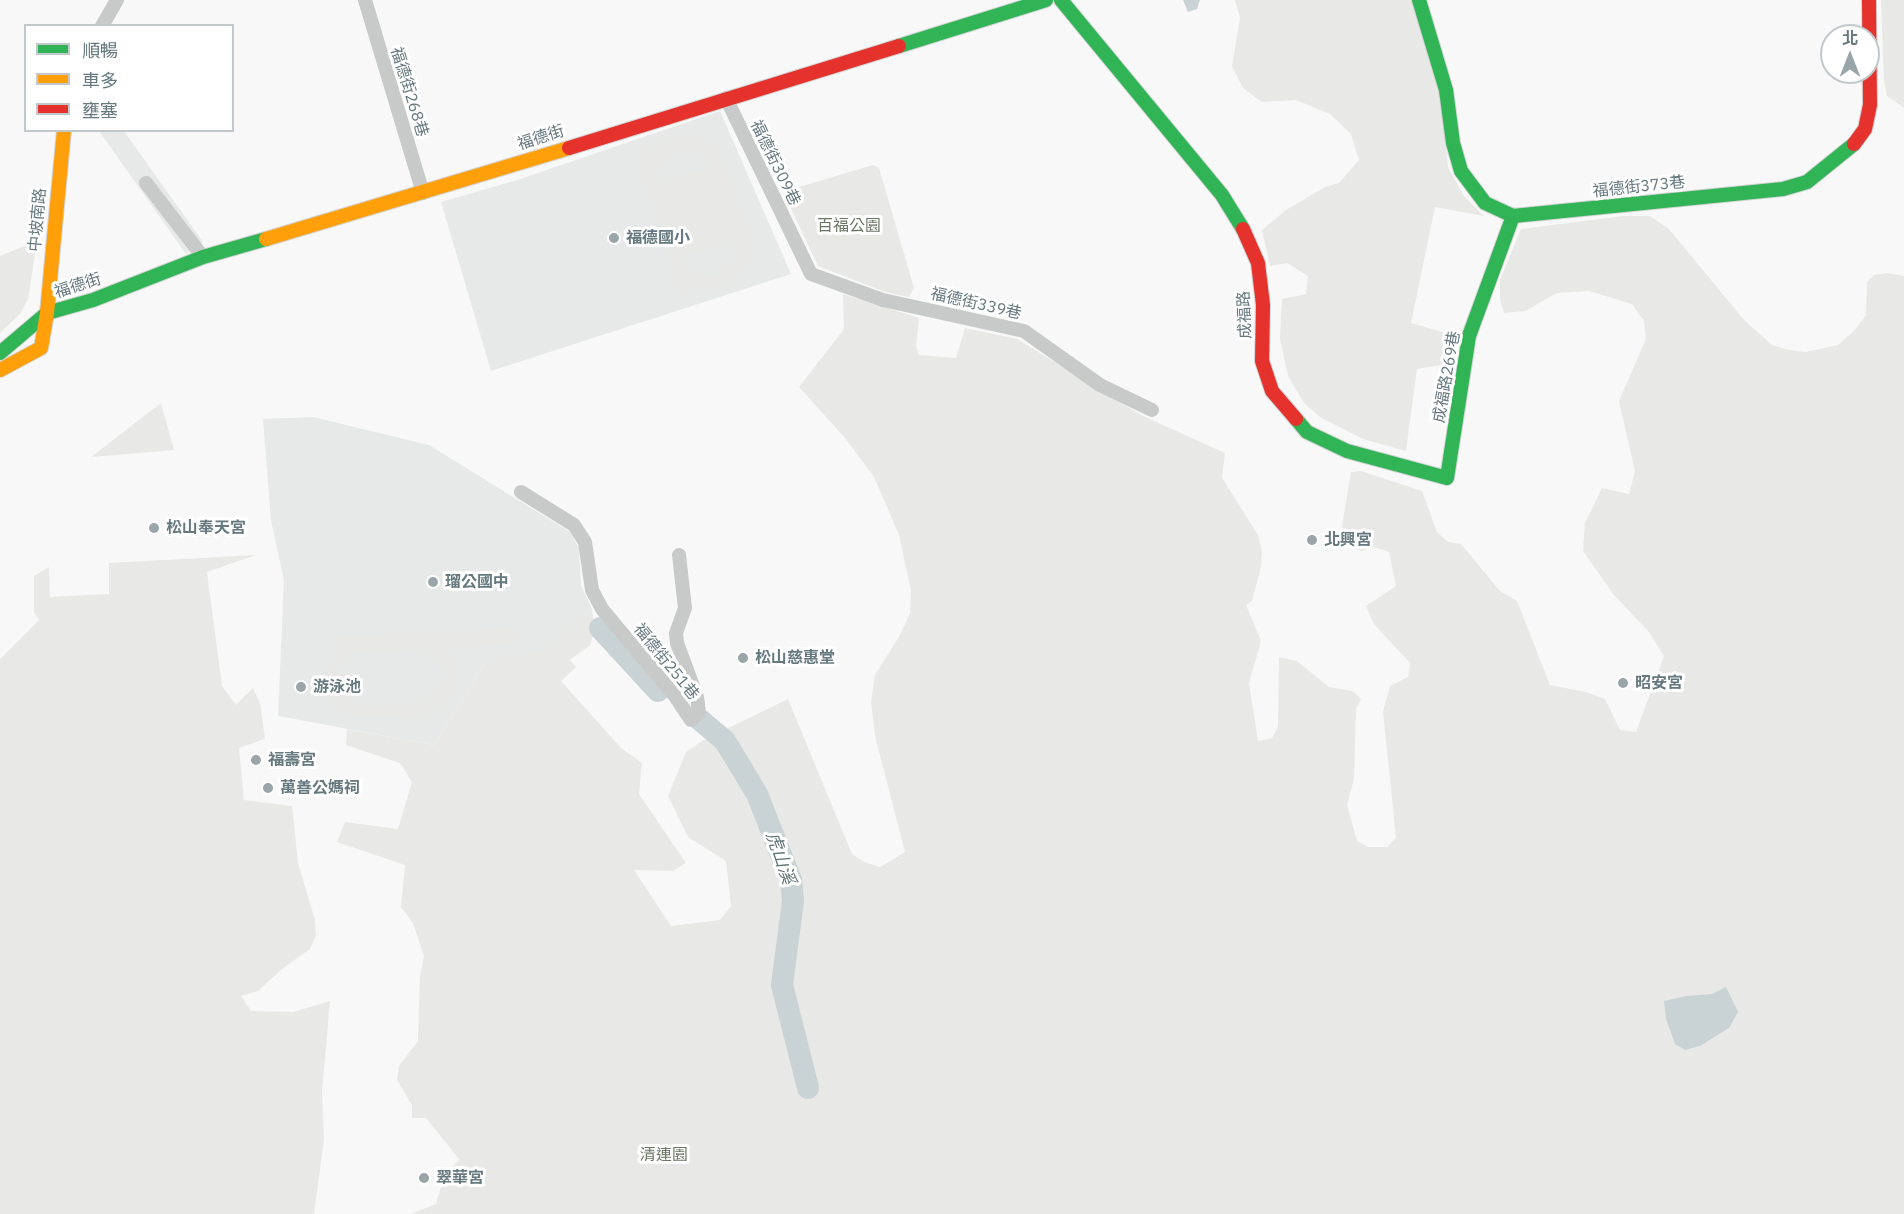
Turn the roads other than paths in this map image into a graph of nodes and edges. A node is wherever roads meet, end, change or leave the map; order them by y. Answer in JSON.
{"nodes":[{"id":1,"x":117,"y":0,"type":"edge"},
{"id":2,"x":364,"y":0,"type":"edge"},
{"id":3,"x":1046,"y":0,"type":"edge"},
{"id":4,"x":1061,"y":0,"type":"edge"},
{"id":5,"x":1419,"y":0,"type":"edge"},
{"id":6,"x":1869,"y":0,"type":"edge"},
{"id":7,"x":103,"y":24,"type":"edge"},
{"id":8,"x":726,"y":98,"type":"junction"},
{"id":9,"x":64,"y":132,"type":"edge"},
{"id":10,"x":146,"y":183,"type":"dead end"},
{"id":11,"x":423,"y":193,"type":"junction"},
{"id":12,"x":1513,"y":216,"type":"junction"},
{"id":13,"x":203,"y":257,"type":"junction"},
{"id":14,"x":811,"y":274,"type":"joint"},
{"id":15,"x":47,"y":313,"type":"junction"},
{"id":16,"x":0,"y":353,"type":"edge"},
{"id":17,"x":0,"y":369,"type":"edge"},
{"id":18,"x":1152,"y":410,"type":"dead end"},
{"id":19,"x":1447,"y":478,"type":"joint"},
{"id":20,"x":521,"y":492,"type":"dead end"},
{"id":21,"x":679,"y":555,"type":"dead end"}],
"edges":[{"from":1,"to":7,"type":"street"},
{"from":2,"to":11,"type":"street","name":"福德街268巷"},
{"from":3,"to":8,"type":"street","name":"福德街"},
{"from":4,"to":19,"type":"street","name":"成福路"},
{"from":5,"to":12,"type":"street"},
{"from":6,"to":12,"type":"street","name":"福德街373巷"},
{"from":8,"to":11,"type":"street","name":"福德街"},
{"from":8,"to":14,"type":"street","name":"福德街309巷"},
{"from":9,"to":15,"type":"street","name":"中坡南路"},
{"from":10,"to":13,"type":"street"},
{"from":11,"to":13,"type":"street","name":"福德街"},
{"from":12,"to":19,"type":"street","name":"成福路269巷"},
{"from":13,"to":15,"type":"street","name":"福德街"},
{"from":14,"to":18,"type":"street","name":"福德街339巷"},
{"from":15,"to":16,"type":"street","name":"福德街"},
{"from":15,"to":17,"type":"street","name":"福德街"},
{"from":20,"to":21,"type":"street","name":"福德街251巷"}]}
